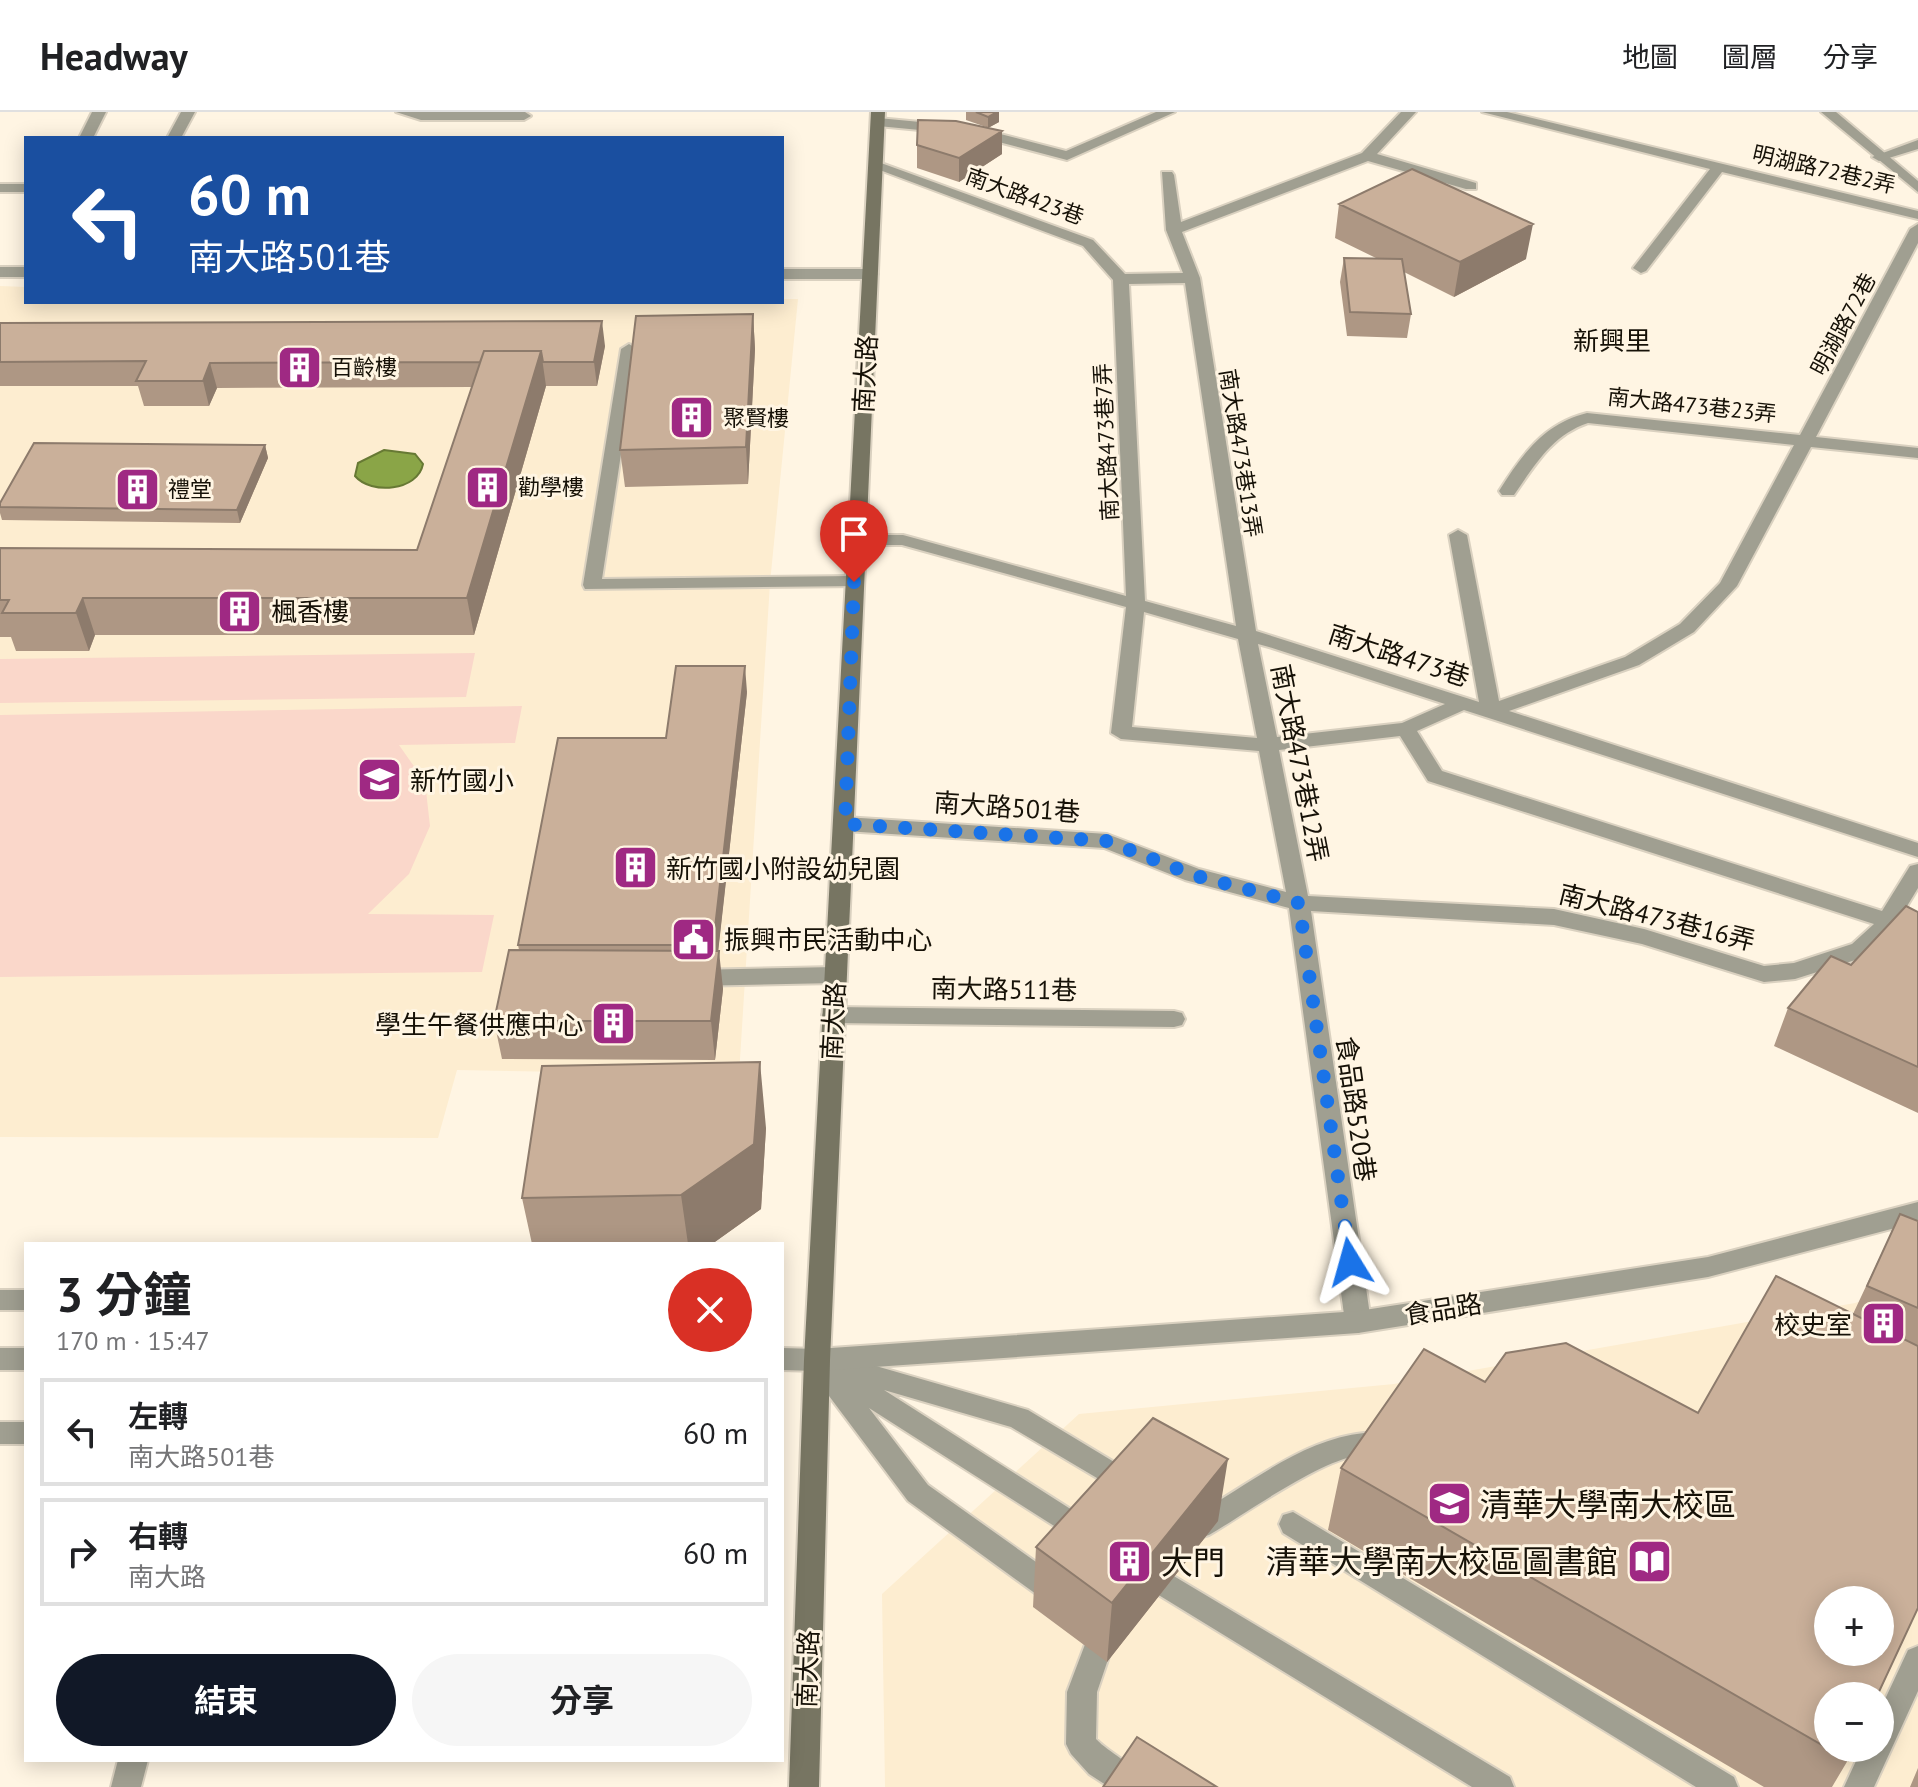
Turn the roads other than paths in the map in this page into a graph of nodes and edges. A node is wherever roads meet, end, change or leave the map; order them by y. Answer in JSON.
{"nodes":[{"id":1,"x":99,"y":112,"type":"edge"},
{"id":2,"x":188,"y":112,"type":"edge"},
{"id":3,"x":403,"y":112,"type":"edge"},
{"id":4,"x":1168,"y":112,"type":"edge"},
{"id":5,"x":1409,"y":112,"type":"edge"},
{"id":6,"x":1489,"y":112,"type":"edge"},
{"id":7,"x":1828,"y":112,"type":"edge"},
{"id":8,"x":878,"y":117,"type":"edge"},
{"id":9,"x":523,"y":118,"type":"edge"},
{"id":10,"x":87,"y":136,"type":"edge"},
{"id":11,"x":175,"y":136,"type":"edge"},
{"id":12,"x":1918,"y":144,"type":"edge"},
{"id":13,"x":1367,"y":156,"type":"junction"},
{"id":14,"x":1879,"y":157,"type":"junction"},
{"id":15,"x":876,"y":166,"type":"junction"},
{"id":16,"x":1719,"y":167,"type":"junction"},
{"id":17,"x":1167,"y":175,"type":"dead end"},
{"id":18,"x":1471,"y":186,"type":"dead end"},
{"id":19,"x":0,"y":188,"type":"edge"},
{"id":20,"x":24,"y":188,"type":"edge"},
{"id":21,"x":1918,"y":188,"type":"edge"},
{"id":22,"x":1918,"y":215,"type":"edge"},
{"id":23,"x":1918,"y":229,"type":"edge"},
{"id":24,"x":1174,"y":230,"type":"junction"},
{"id":25,"x":1641,"y":268,"type":"dead end"},
{"id":26,"x":0,"y":272,"type":"edge"},
{"id":27,"x":24,"y":272,"type":"edge"},
{"id":28,"x":784,"y":274,"type":"edge"},
{"id":29,"x":870,"y":274,"type":"junction"},
{"id":30,"x":1192,"y":278,"type":"junction"},
{"id":31,"x":1121,"y":279,"type":"junction"},
{"id":32,"x":629,"y":349,"type":"edge"},
{"id":33,"x":1807,"y":441,"type":"junction"},
{"id":34,"x":1918,"y":453,"type":"edge"},
{"id":35,"x":1508,"y":491,"type":"dead end"},
{"id":36,"x":1458,"y":535,"type":"dead end"},
{"id":37,"x":857,"y":540,"type":"junction"},
{"id":38,"x":854,"y":582,"type":"junction"},
{"id":39,"x":1136,"y":603,"type":"junction"},
{"id":40,"x":1247,"y":635,"type":"junction"},
{"id":41,"x":1464,"y":703,"type":"junction"},
{"id":42,"x":1491,"y":711,"type":"junction"},
{"id":43,"x":1406,"y":729,"type":"junction"},
{"id":44,"x":1267,"y":745,"type":"junction"},
{"id":45,"x":845,"y":824,"type":"junction"},
{"id":46,"x":1918,"y":850,"type":"edge"},
{"id":47,"x":1918,"y":871,"type":"edge"},
{"id":48,"x":1299,"y":903,"type":"junction"},
{"id":49,"x":1889,"y":921,"type":"junction"},
{"id":50,"x":835,"y":975,"type":"junction"},
{"id":51,"x":667,"y":978,"type":"edge"},
{"id":52,"x":833,"y":1015,"type":"junction"},
{"id":53,"x":1174,"y":1019,"type":"dead end"},
{"id":54,"x":1918,"y":1212,"type":"edge"},
{"id":55,"x":0,"y":1300,"type":"edge"},
{"id":56,"x":24,"y":1300,"type":"edge"},
{"id":57,"x":1358,"y":1322,"type":"junction"},
{"id":58,"x":0,"y":1359,"type":"edge"},
{"id":59,"x":24,"y":1359,"type":"edge"},
{"id":60,"x":784,"y":1359,"type":"edge"},
{"id":61,"x":817,"y":1360,"type":"junction"},
{"id":62,"x":0,"y":1433,"type":"edge"},
{"id":63,"x":24,"y":1433,"type":"edge"},
{"id":64,"x":1382,"y":1451,"type":"edge"},
{"id":65,"x":1293,"y":1524,"type":"dead end"},
{"id":66,"x":1094,"y":1539,"type":"edge"},
{"id":67,"x":1167,"y":1585,"type":"edge"},
{"id":68,"x":1918,"y":1659,"type":"edge"},
{"id":69,"x":1894,"y":1711,"type":"edge"},
{"id":70,"x":132,"y":1762,"type":"edge"},
{"id":71,"x":1871,"y":1762,"type":"edge"},
{"id":72,"x":1129,"y":1783,"type":"edge"},
{"id":73,"x":126,"y":1787,"type":"edge"},
{"id":74,"x":804,"y":1787,"type":"edge"},
{"id":75,"x":1499,"y":1787,"type":"edge"},
{"id":76,"x":1723,"y":1787,"type":"edge"},
{"id":77,"x":1859,"y":1787,"type":"edge"}],
"edges":[{"from":1,"to":10,"type":"street"},
{"from":2,"to":11,"type":"street"},
{"from":3,"to":9,"type":"street"},
{"from":4,"to":8,"type":"street"},
{"from":5,"to":13,"type":"street"},
{"from":6,"to":16,"type":"street","name":"明湖路72巷2弄"},
{"from":7,"to":14,"type":"street"},
{"from":8,"to":15,"type":"main road","name":"南大路"},
{"from":12,"to":14,"type":"street"},
{"from":13,"to":18,"type":"street"},
{"from":13,"to":24,"type":"street"},
{"from":14,"to":21,"type":"street"},
{"from":15,"to":29,"type":"main road","name":"南大路"},
{"from":15,"to":31,"type":"street","name":"南大路423巷"},
{"from":16,"to":22,"type":"street","name":"明湖路72巷2弄"},
{"from":16,"to":25,"type":"street","name":"明湖路72巷2弄"},
{"from":17,"to":24,"type":"street"},
{"from":19,"to":20,"type":"street"},
{"from":23,"to":33,"type":"street","name":"明湖路72巷"},
{"from":24,"to":30,"type":"street"},
{"from":26,"to":27,"type":"street"},
{"from":28,"to":29,"type":"street"},
{"from":29,"to":37,"type":"main road","name":"南大路"},
{"from":30,"to":31,"type":"street"},
{"from":30,"to":40,"type":"street","name":"南大路473巷13弄"},
{"from":31,"to":39,"type":"street","name":"南大路473巷7弄"},
{"from":32,"to":38,"type":"street"},
{"from":33,"to":34,"type":"street","name":"南大路473巷23弄"},
{"from":33,"to":35,"type":"street","name":"南大路473巷23弄"},
{"from":33,"to":42,"type":"street","name":"南大路473巷23弄"},
{"from":36,"to":42,"type":"street"},
{"from":37,"to":38,"type":"main road","name":"南大路"},
{"from":37,"to":39,"type":"street","name":"南大路473巷"},
{"from":38,"to":45,"type":"main road","name":"南大路"},
{"from":39,"to":40,"type":"street","name":"南大路473巷"},
{"from":39,"to":44,"type":"street","name":"南大路473巷7弄"},
{"from":40,"to":41,"type":"street","name":"南大路473巷"},
{"from":40,"to":44,"type":"street","name":"南大路473巷12弄"},
{"from":41,"to":42,"type":"street","name":"南大路473巷"},
{"from":41,"to":43,"type":"street"},
{"from":42,"to":46,"type":"street","name":"南大路473巷"},
{"from":43,"to":44,"type":"street"},
{"from":43,"to":49,"type":"street"},
{"from":44,"to":48,"type":"street","name":"南大路473巷12弄"},
{"from":45,"to":48,"type":"street","name":"南大路501巷"},
{"from":45,"to":50,"type":"main road","name":"南大路"},
{"from":47,"to":49,"type":"street","name":"南大路473巷16弄"},
{"from":48,"to":49,"type":"street","name":"南大路473巷16弄"},
{"from":48,"to":57,"type":"street","name":"食品路520巷"},
{"from":50,"to":51,"type":"street"},
{"from":50,"to":52,"type":"main road","name":"南大路"},
{"from":52,"to":53,"type":"street","name":"南大路511巷"},
{"from":52,"to":61,"type":"main road","name":"南大路"},
{"from":54,"to":57,"type":"street","name":"食品路"},
{"from":55,"to":56,"type":"street"},
{"from":57,"to":61,"type":"street","name":"食品路"},
{"from":58,"to":59,"type":"street"},
{"from":60,"to":61,"type":"street"},
{"from":61,"to":64,"type":"street"},
{"from":61,"to":66,"type":"street"},
{"from":61,"to":72,"type":"street"},
{"from":61,"to":74,"type":"main road","name":"南大路"},
{"from":62,"to":63,"type":"street"},
{"from":65,"to":76,"type":"street"},
{"from":67,"to":75,"type":"street"},
{"from":68,"to":69,"type":"street"},
{"from":70,"to":73,"type":"street"},
{"from":71,"to":77,"type":"street"}]}
